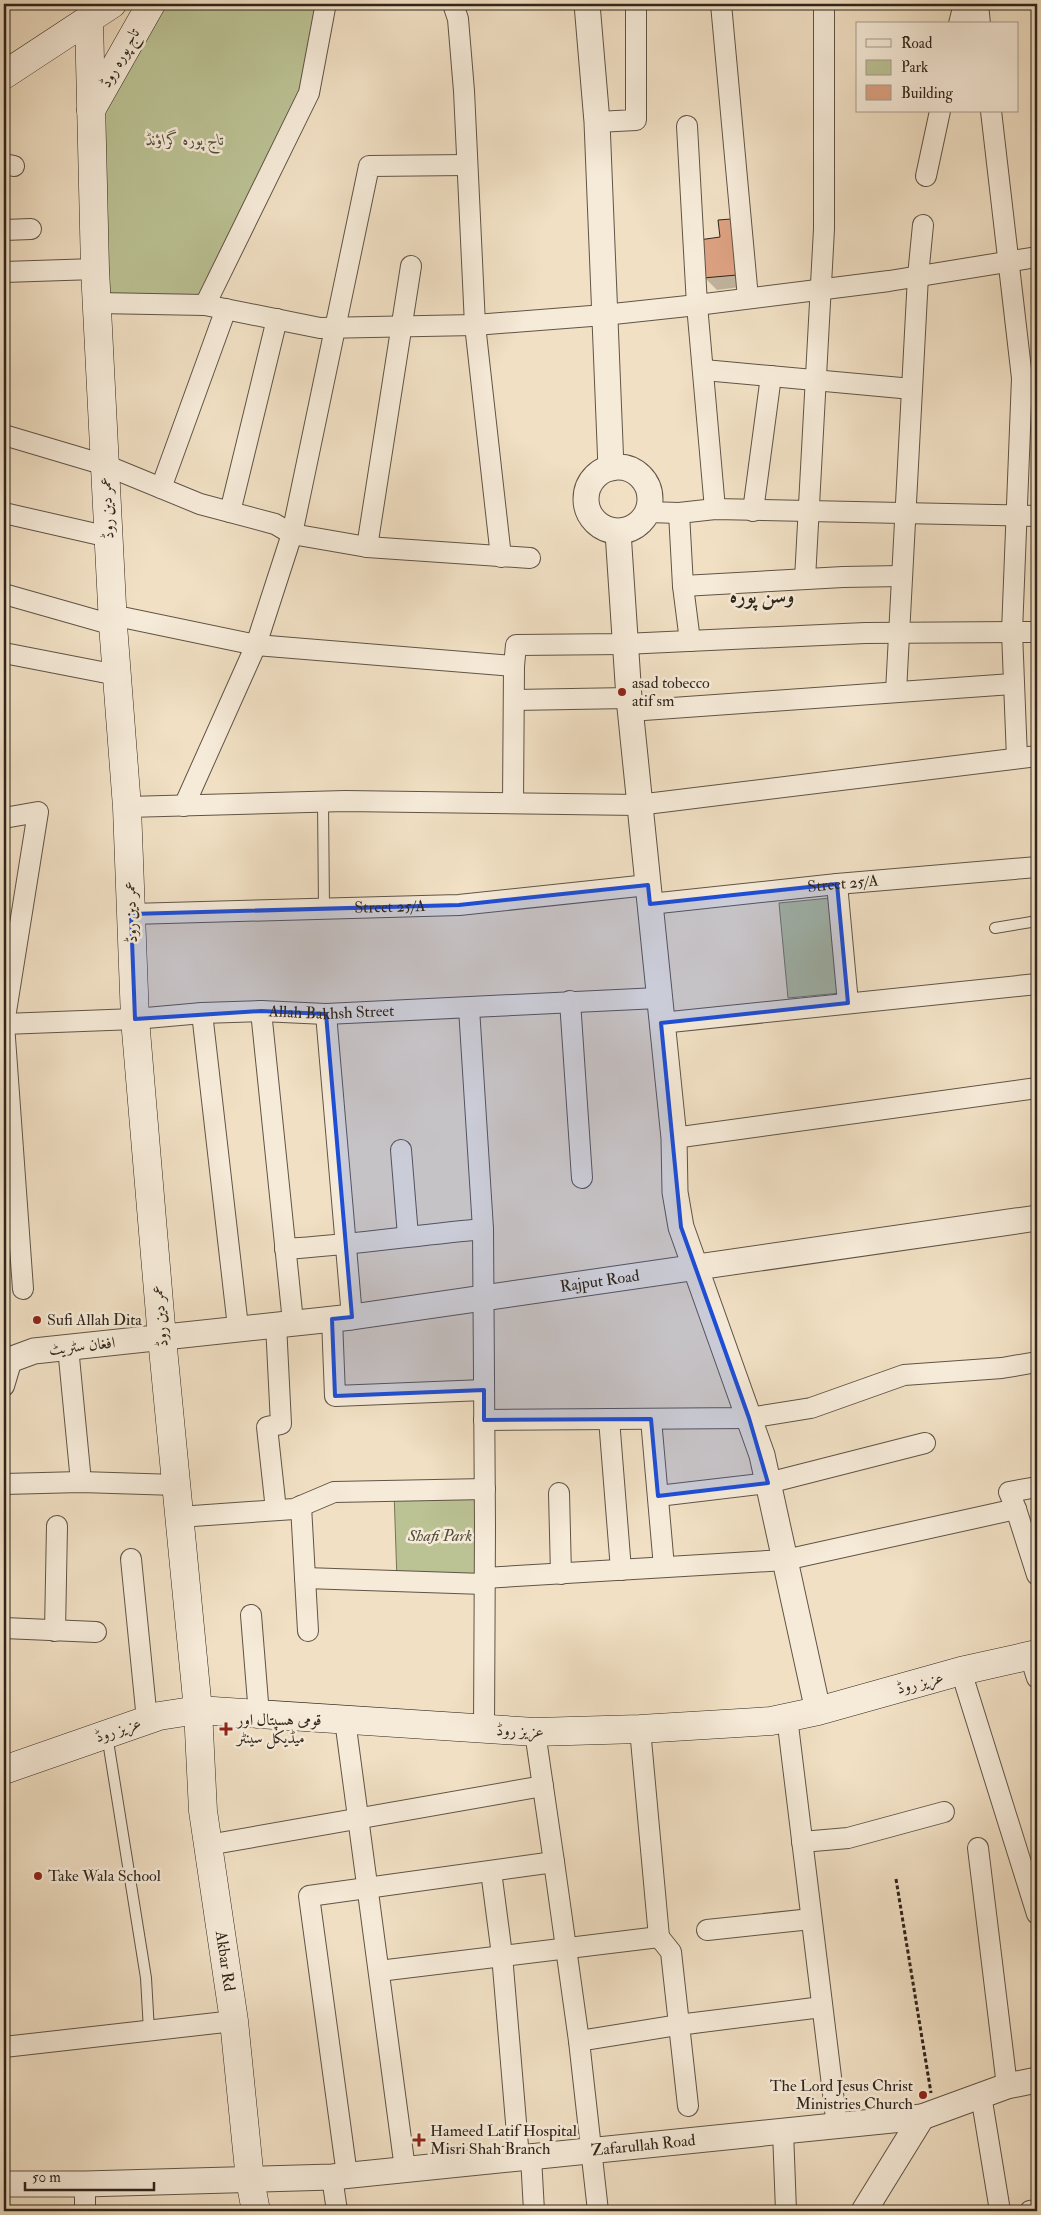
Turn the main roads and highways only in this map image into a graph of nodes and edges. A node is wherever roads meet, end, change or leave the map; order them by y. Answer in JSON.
{"nodes":[{"id":1,"x":112,"y":4,"type":"edge"},
{"id":2,"x":151,"y":4,"type":"edge"},
{"id":3,"x":89,"y":12,"type":"edge"},
{"id":4,"x":4,"y":75,"type":"edge"},
{"id":5,"x":90,"y":112,"type":"junction"},
{"id":6,"x":1035,"y":1662,"type":"edge"},
{"id":7,"x":198,"y":1710,"type":"junction"},
{"id":8,"x":4,"y":1770,"type":"edge"},
{"id":9,"x":256,"y":2211,"type":"edge"}],
"edges":[{"from":1,"to":3,"type":"main road"},
{"from":2,"to":5,"type":"main road","name":"تاج پورہ روڈ"},
{"from":3,"to":4,"type":"main road"},
{"from":3,"to":5,"type":"main road","name":"عمر دین روڈ"},
{"from":5,"to":7,"type":"main road","name":"عمر دین روڈ"},
{"from":6,"to":7,"type":"main road","name":"عزیز روڈ"},
{"from":7,"to":8,"type":"main road","name":"عزیز روڈ"},
{"from":7,"to":9,"type":"main road","name":"Akbar Rd"}]}
